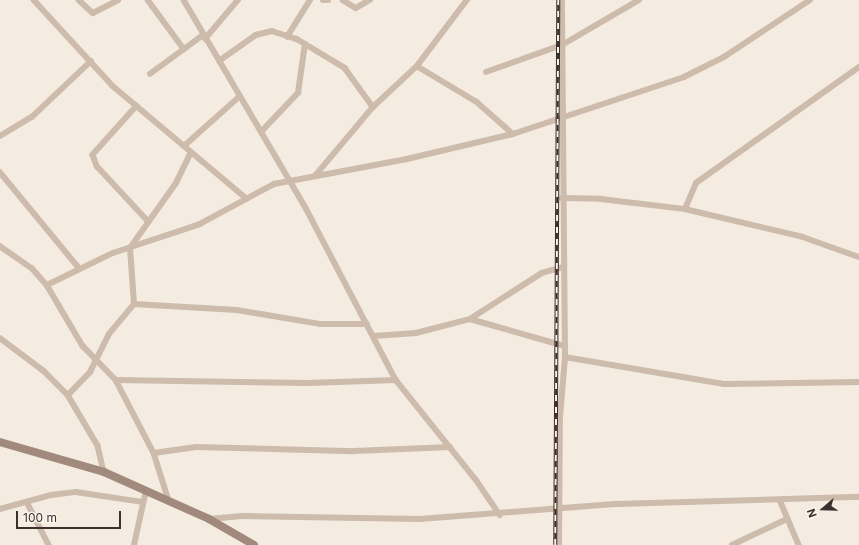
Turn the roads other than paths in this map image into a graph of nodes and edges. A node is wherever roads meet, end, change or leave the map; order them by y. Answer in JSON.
{"nodes":[{"id":1,"x":34,"y":0,"type":"edge"},
{"id":2,"x":79,"y":0,"type":"edge"},
{"id":3,"x":118,"y":0,"type":"edge"},
{"id":4,"x":148,"y":0,"type":"edge"},
{"id":5,"x":184,"y":0,"type":"edge"},
{"id":6,"x":238,"y":0,"type":"edge"},
{"id":7,"x":310,"y":0,"type":"edge"},
{"id":8,"x":323,"y":0,"type":"edge"},
{"id":9,"x":328,"y":0,"type":"edge"},
{"id":10,"x":344,"y":0,"type":"edge"},
{"id":11,"x":370,"y":0,"type":"edge"},
{"id":12,"x":467,"y":0,"type":"edge"},
{"id":13,"x":562,"y":0,"type":"edge"},
{"id":14,"x":639,"y":0,"type":"edge"},
{"id":15,"x":810,"y":0,"type":"edge"},
{"id":16,"x":204,"y":37,"type":"junction"},
{"id":17,"x":287,"y":37,"type":"junction"},
{"id":18,"x":305,"y":44,"type":"junction"},
{"id":19,"x":562,"y":46,"type":"junction"},
{"id":20,"x":184,"y":49,"type":"junction"},
{"id":21,"x":91,"y":61,"type":"junction"},
{"id":22,"x":218,"y":61,"type":"junction"},
{"id":23,"x":417,"y":66,"type":"junction"},
{"id":24,"x":859,"y":67,"type":"edge"},
{"id":25,"x":486,"y":72,"type":"dead end"},
{"id":26,"x":150,"y":74,"type":"dead end"},
{"id":27,"x":239,"y":97,"type":"junction"},
{"id":28,"x":137,"y":106,"type":"junction"},
{"id":29,"x":373,"y":107,"type":"junction"},
{"id":30,"x":563,"y":115,"type":"junction"},
{"id":31,"x":261,"y":132,"type":"junction"},
{"id":32,"x":513,"y":134,"type":"junction"},
{"id":33,"x":0,"y":136,"type":"edge"},
{"id":34,"x":184,"y":146,"type":"junction"},
{"id":35,"x":191,"y":152,"type":"junction"},
{"id":36,"x":0,"y":172,"type":"edge"},
{"id":37,"x":314,"y":176,"type":"junction"},
{"id":38,"x":290,"y":181,"type":"junction"},
{"id":39,"x":562,"y":198,"type":"junction"},
{"id":40,"x":247,"y":199,"type":"junction"},
{"id":41,"x":685,"y":209,"type":"junction"},
{"id":42,"x":148,"y":221,"type":"junction"},
{"id":43,"x":0,"y":246,"type":"edge"},
{"id":44,"x":130,"y":248,"type":"junction"},
{"id":45,"x":859,"y":257,"type":"edge"},
{"id":46,"x":563,"y":267,"type":"junction"},
{"id":47,"x":79,"y":268,"type":"junction"},
{"id":48,"x":47,"y":285,"type":"junction"},
{"id":49,"x":134,"y":304,"type":"junction"},
{"id":50,"x":470,"y":319,"type":"junction"},
{"id":51,"x":367,"y":324,"type":"junction"},
{"id":52,"x":374,"y":336,"type":"junction"},
{"id":53,"x":0,"y":338,"type":"edge"},
{"id":54,"x":565,"y":346,"type":"junction"},
{"id":55,"x":565,"y":357,"type":"junction"},
{"id":56,"x":99,"y":360,"type":"junction"},
{"id":57,"x":116,"y":380,"type":"junction"},
{"id":58,"x":396,"y":380,"type":"junction"},
{"id":59,"x":859,"y":382,"type":"edge"},
{"id":60,"x":68,"y":395,"type":"junction"},
{"id":61,"x":0,"y":442,"type":"edge"},
{"id":62,"x":450,"y":447,"type":"junction"},
{"id":63,"x":154,"y":453,"type":"junction"},
{"id":64,"x":104,"y":472,"type":"junction"},
{"id":65,"x":146,"y":491,"type":"junction"},
{"id":66,"x":859,"y":497,"type":"edge"},
{"id":67,"x":780,"y":500,"type":"junction"},
{"id":68,"x":169,"y":501,"type":"junction"},
{"id":69,"x":27,"y":502,"type":"junction"},
{"id":70,"x":144,"y":502,"type":"junction"},
{"id":71,"x":0,"y":509,"type":"edge"},
{"id":72,"x":559,"y":511,"type":"junction"},
{"id":73,"x":500,"y":514,"type":"junction"},
{"id":74,"x":209,"y":519,"type":"junction"},
{"id":75,"x":787,"y":519,"type":"junction"},
{"id":76,"x":48,"y":545,"type":"edge"},
{"id":77,"x":134,"y":545,"type":"edge"},
{"id":78,"x":254,"y":545,"type":"edge"},
{"id":79,"x":559,"y":545,"type":"edge"},
{"id":80,"x":732,"y":545,"type":"edge"},
{"id":81,"x":798,"y":545,"type":"edge"}],
"edges":[{"from":1,"to":21,"type":"street"},
{"from":2,"to":3,"type":"street"},
{"from":4,"to":20,"type":"street"},
{"from":5,"to":16,"type":"street"},
{"from":6,"to":16,"type":"street"},
{"from":7,"to":17,"type":"street"},
{"from":8,"to":9,"type":"street"},
{"from":10,"to":11,"type":"street"},
{"from":12,"to":23,"type":"street"},
{"from":13,"to":19,"type":"street"},
{"from":14,"to":19,"type":"street"},
{"from":15,"to":30,"type":"street"},
{"from":16,"to":20,"type":"street"},
{"from":16,"to":22,"type":"street"},
{"from":17,"to":18,"type":"street"},
{"from":17,"to":22,"type":"street"},
{"from":18,"to":29,"type":"street"},
{"from":18,"to":31,"type":"street"},
{"from":19,"to":25,"type":"street"},
{"from":19,"to":30,"type":"street"},
{"from":20,"to":26,"type":"street"},
{"from":21,"to":28,"type":"street"},
{"from":21,"to":33,"type":"street"},
{"from":22,"to":27,"type":"street"},
{"from":23,"to":29,"type":"street"},
{"from":23,"to":32,"type":"street"},
{"from":24,"to":41,"type":"street"},
{"from":27,"to":31,"type":"street"},
{"from":27,"to":34,"type":"street"},
{"from":28,"to":34,"type":"street"},
{"from":28,"to":42,"type":"street"},
{"from":29,"to":37,"type":"street"},
{"from":30,"to":32,"type":"street"},
{"from":30,"to":39,"type":"street"},
{"from":31,"to":38,"type":"street"},
{"from":32,"to":37,"type":"street"},
{"from":34,"to":35,"type":"street"},
{"from":35,"to":40,"type":"street"},
{"from":35,"to":42,"type":"street"},
{"from":36,"to":47,"type":"street"},
{"from":37,"to":38,"type":"street"},
{"from":38,"to":40,"type":"street"},
{"from":38,"to":51,"type":"street"},
{"from":39,"to":41,"type":"street"},
{"from":39,"to":46,"type":"street"},
{"from":40,"to":44,"type":"street"},
{"from":41,"to":45,"type":"street"},
{"from":42,"to":44,"type":"street"},
{"from":43,"to":48,"type":"street"},
{"from":44,"to":47,"type":"street"},
{"from":44,"to":49,"type":"street"},
{"from":46,"to":50,"type":"street"},
{"from":46,"to":54,"type":"street"},
{"from":47,"to":48,"type":"street"},
{"from":48,"to":56,"type":"street"},
{"from":49,"to":51,"type":"street"},
{"from":49,"to":56,"type":"street"},
{"from":50,"to":52,"type":"street"},
{"from":50,"to":54,"type":"street"},
{"from":51,"to":52,"type":"street"},
{"from":52,"to":58,"type":"street"},
{"from":53,"to":60,"type":"street"},
{"from":54,"to":55,"type":"street"},
{"from":55,"to":59,"type":"street"},
{"from":55,"to":72,"type":"street"},
{"from":56,"to":57,"type":"street"},
{"from":56,"to":60,"type":"street"},
{"from":57,"to":58,"type":"street"},
{"from":57,"to":63,"type":"street"},
{"from":58,"to":62,"type":"street"},
{"from":60,"to":64,"type":"street"},
{"from":61,"to":64,"type":"street"},
{"from":62,"to":63,"type":"street"},
{"from":62,"to":73,"type":"street"},
{"from":63,"to":68,"type":"street"},
{"from":64,"to":65,"type":"street"},
{"from":65,"to":68,"type":"street"},
{"from":65,"to":70,"type":"street"},
{"from":66,"to":67,"type":"street"},
{"from":67,"to":72,"type":"street"},
{"from":67,"to":75,"type":"street"},
{"from":68,"to":74,"type":"street"},
{"from":69,"to":70,"type":"street"},
{"from":69,"to":71,"type":"street"},
{"from":69,"to":76,"type":"street"},
{"from":70,"to":77,"type":"street"},
{"from":72,"to":73,"type":"street"},
{"from":72,"to":79,"type":"street"},
{"from":73,"to":74,"type":"street"},
{"from":74,"to":78,"type":"street"},
{"from":75,"to":80,"type":"street"},
{"from":75,"to":81,"type":"street"}]}
